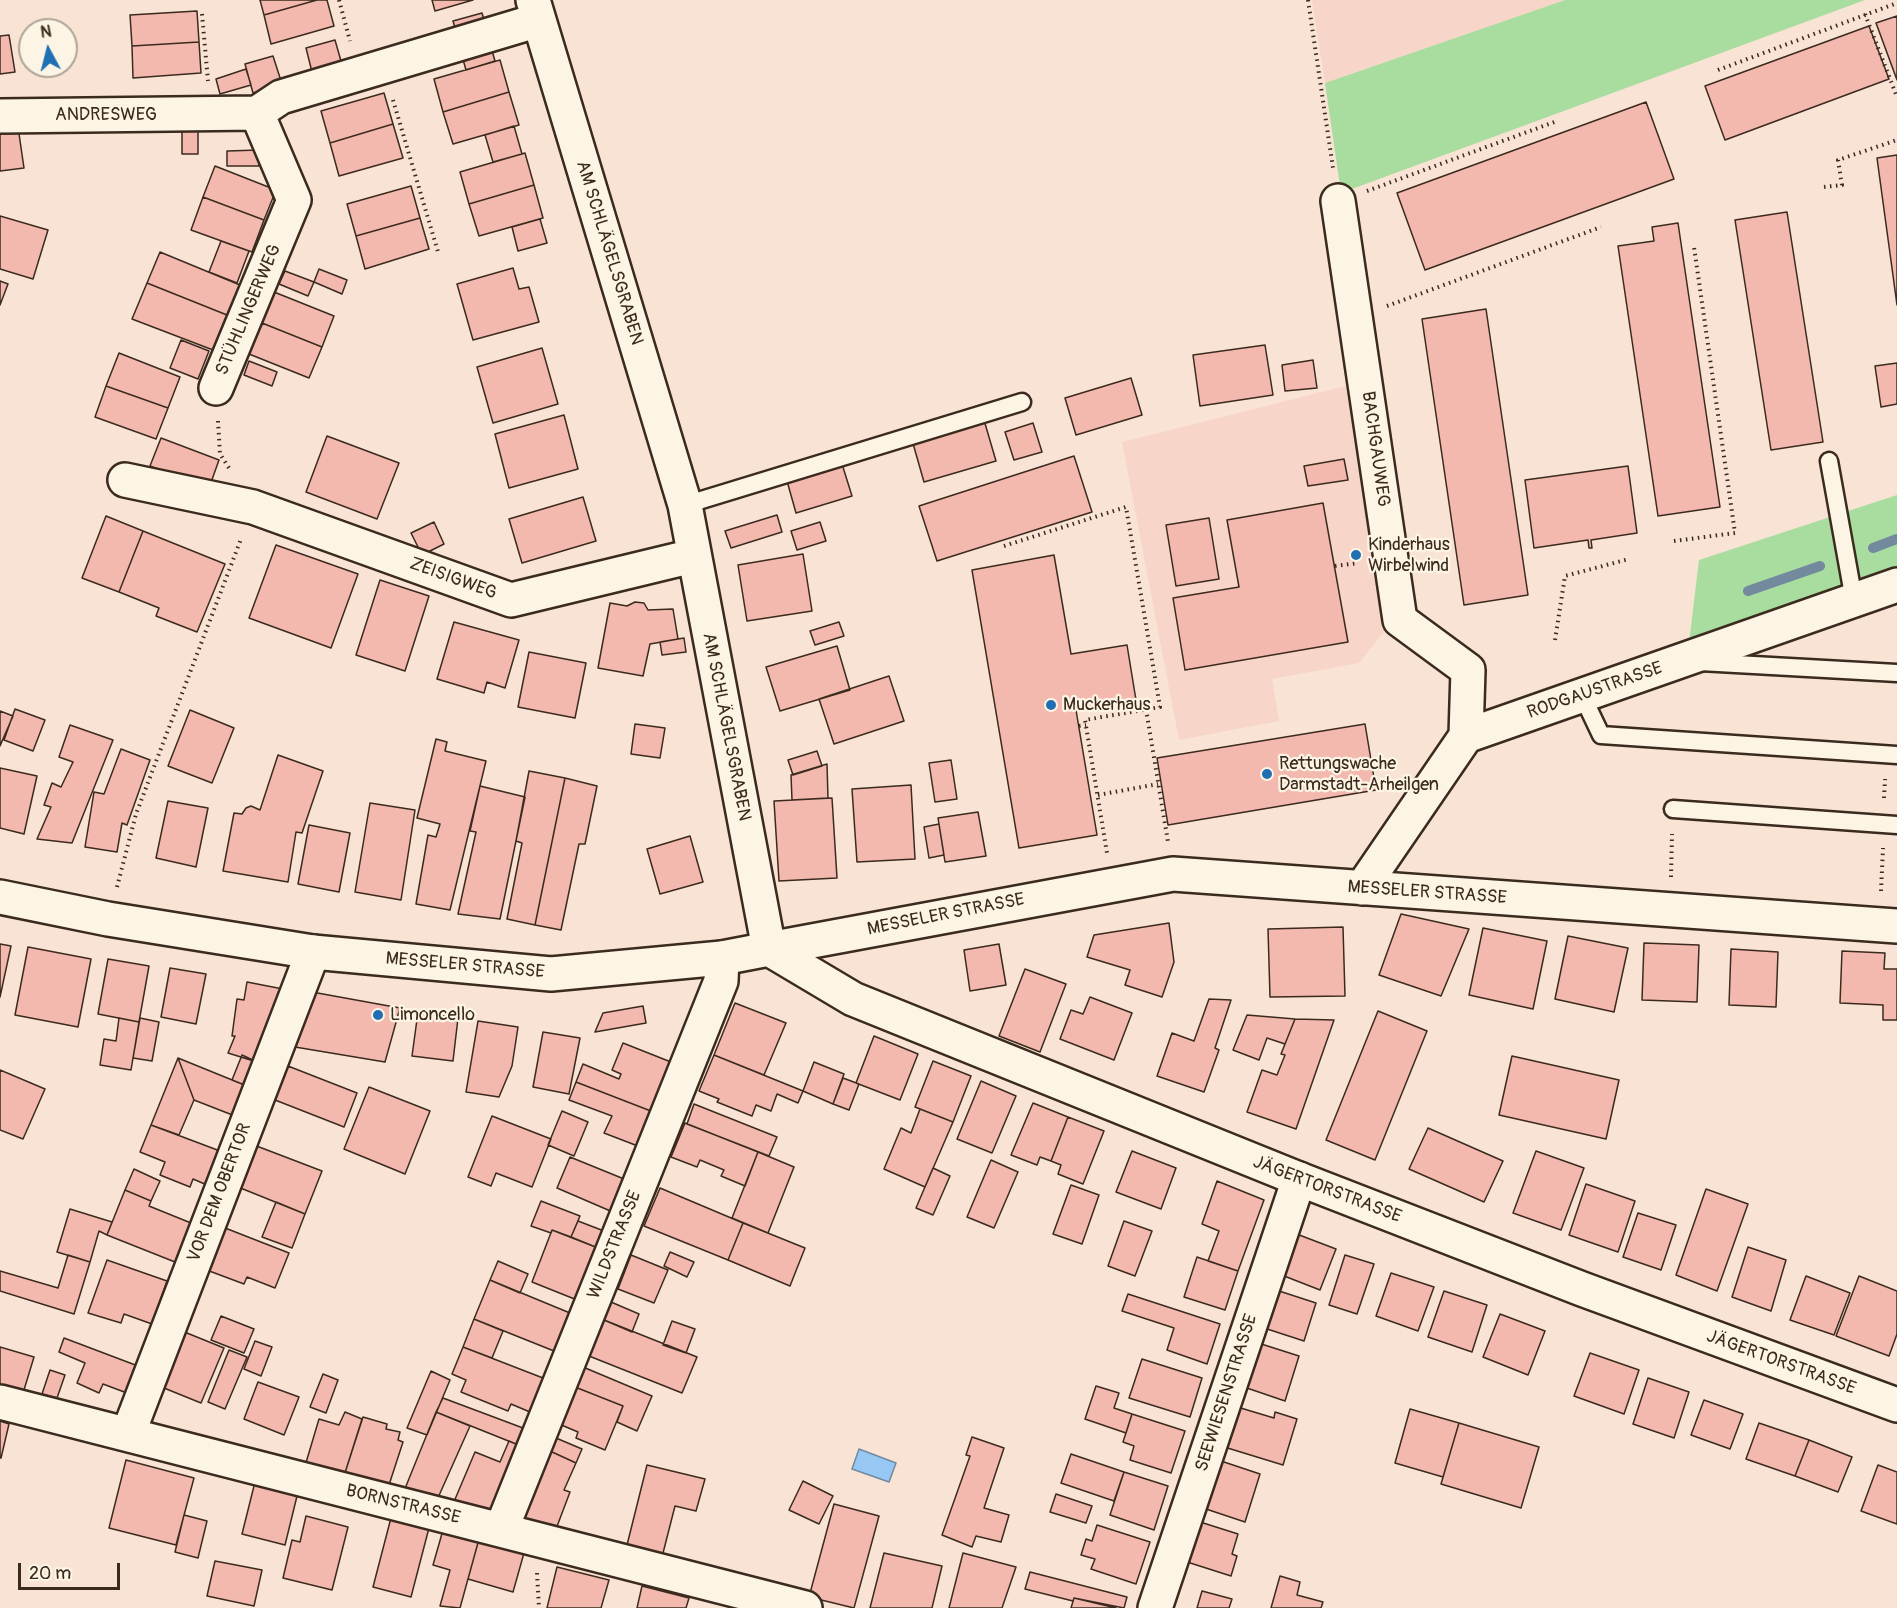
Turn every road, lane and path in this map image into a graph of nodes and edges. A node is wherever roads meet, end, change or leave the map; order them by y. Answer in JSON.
{"nodes":[{"id":1,"x":339,"y":0,"type":"edge"},
{"id":2,"x":1308,"y":0,"type":"edge"},
{"id":3,"x":1897,"y":3,"type":"edge"},
{"id":4,"x":536,"y":10,"type":"edge"},
{"id":5,"x":202,"y":14,"type":"dead end"},
{"id":6,"x":1865,"y":15,"type":"junction"},
{"id":7,"x":1718,"y":70,"type":"dead end"},
{"id":8,"x":371,"y":71,"type":"junction"},
{"id":9,"x":1897,"y":97,"type":"edge"},
{"id":10,"x":257,"y":113,"type":"junction"},
{"id":11,"x":211,"y":115,"type":"junction"},
{"id":12,"x":0,"y":116,"type":"edge"},
{"id":13,"x":1557,"y":121,"type":"dead end"},
{"id":14,"x":1897,"y":140,"type":"edge"},
{"id":15,"x":1824,"y":187,"type":"dead end"},
{"id":16,"x":1338,"y":201,"type":"junction"},
{"id":17,"x":1601,"y":227,"type":"dead end"},
{"id":18,"x":1694,"y":247,"type":"dead end"},
{"id":19,"x":438,"y":252,"type":"dead end"},
{"id":20,"x":1356,"y":318,"type":"junction"},
{"id":21,"x":216,"y":388,"type":"joint"},
{"id":22,"x":1022,"y":402,"type":"dead end"},
{"id":23,"x":1829,"y":461,"type":"dead end"},
{"id":24,"x":125,"y":480,"type":"dead end"},
{"id":25,"x":684,"y":505,"type":"junction"},
{"id":26,"x":253,"y":507,"type":"junction"},
{"id":27,"x":1674,"y":541,"type":"dead end"},
{"id":28,"x":1004,"y":546,"type":"dead end"},
{"id":29,"x":693,"y":556,"type":"junction"},
{"id":30,"x":1629,"y":559,"type":"dead end"},
{"id":31,"x":1897,"y":585,"type":"edge"},
{"id":32,"x":1854,"y":600,"type":"junction"},
{"id":33,"x":1555,"y":640,"type":"dead end"},
{"id":34,"x":1680,"y":661,"type":"junction"},
{"id":35,"x":1897,"y":673,"type":"edge"},
{"id":36,"x":1582,"y":695,"type":"junction"},
{"id":37,"x":1146,"y":709,"type":"junction"},
{"id":38,"x":1086,"y":725,"type":"junction"},
{"id":39,"x":1079,"y":726,"type":"dead end"},
{"id":40,"x":1466,"y":736,"type":"junction"},
{"id":41,"x":1897,"y":755,"type":"edge"},
{"id":42,"x":1158,"y":784,"type":"junction"},
{"id":43,"x":1098,"y":795,"type":"junction"},
{"id":44,"x":1673,"y":809,"type":"joint"},
{"id":45,"x":1897,"y":825,"type":"edge"},
{"id":46,"x":1173,"y":874,"type":"junction"},
{"id":47,"x":1112,"y":884,"type":"junction"},
{"id":48,"x":117,"y":887,"type":"dead end"},
{"id":49,"x":1362,"y":888,"type":"junction"},
{"id":50,"x":0,"y":897,"type":"edge"},
{"id":51,"x":1669,"y":910,"type":"junction"},
{"id":52,"x":1897,"y":926,"type":"edge"},
{"id":53,"x":769,"y":949,"type":"junction"},
{"id":54,"x":313,"y":952,"type":"junction"},
{"id":55,"x":722,"y":958,"type":"junction"},
{"id":56,"x":1299,"y":1179,"type":"junction"},
{"id":57,"x":0,"y":1402,"type":"edge"},
{"id":58,"x":1897,"y":1405,"type":"edge"},
{"id":59,"x":128,"y":1434,"type":"junction"},
{"id":60,"x":501,"y":1530,"type":"junction"},
{"id":61,"x":805,"y":1608,"type":"edge"},
{"id":62,"x":1155,"y":1608,"type":"edge"}],
"edges":[{"from":1,"to":8,"type":"path"},
{"from":2,"to":16,"type":"path"},
{"from":3,"to":6,"type":"path"},
{"from":4,"to":8,"type":"street","name":"ANDRESWEG"},
{"from":4,"to":25,"type":"street","name":"AM SCHLÄGELSGRABEN"},
{"from":5,"to":11,"type":"path"},
{"from":6,"to":7,"type":"path"},
{"from":6,"to":9,"type":"path"},
{"from":8,"to":10,"type":"street","name":"ANDRESWEG"},
{"from":8,"to":19,"type":"path"},
{"from":10,"to":11,"type":"street","name":"ANDRESWEG"},
{"from":10,"to":21,"type":"street","name":"STÜHLINGERWEG"},
{"from":11,"to":12,"type":"street","name":"ANDRESWEG"},
{"from":13,"to":16,"type":"path"},
{"from":14,"to":15,"type":"path"},
{"from":16,"to":20,"type":"street","name":"BACHGAUWEG"},
{"from":17,"to":20,"type":"path"},
{"from":18,"to":27,"type":"path"},
{"from":20,"to":40,"type":"street","name":"BACHGAUWEG"},
{"from":21,"to":26,"type":"path","name":"STÜHLINGERWEG"},
{"from":22,"to":25,"type":"lane"},
{"from":23,"to":32,"type":"lane"},
{"from":24,"to":26,"type":"street","name":"ZEISIGWEG"},
{"from":25,"to":29,"type":"street","name":"AM SCHLÄGELSGRABEN"},
{"from":26,"to":29,"type":"street","name":"ZEISIGWEG"},
{"from":26,"to":48,"type":"path"},
{"from":28,"to":37,"type":"path"},
{"from":29,"to":53,"type":"street","name":"AM SCHLÄGELSGRABEN"},
{"from":30,"to":33,"type":"path"},
{"from":31,"to":32,"type":"street","name":"RODGAUSTRASSE"},
{"from":32,"to":34,"type":"street","name":"RODGAUSTRASSE"},
{"from":34,"to":35,"type":"lane"},
{"from":34,"to":36,"type":"street","name":"RODGAUSTRASSE"},
{"from":36,"to":40,"type":"street","name":"RODGAUSTRASSE"},
{"from":36,"to":41,"type":"lane"},
{"from":37,"to":38,"type":"path"},
{"from":37,"to":42,"type":"path"},
{"from":38,"to":39,"type":"path"},
{"from":38,"to":43,"type":"path"},
{"from":40,"to":49,"type":"street"},
{"from":42,"to":43,"type":"path"},
{"from":42,"to":46,"type":"path"},
{"from":43,"to":47,"type":"path"},
{"from":44,"to":45,"type":"lane"},
{"from":44,"to":51,"type":"path"},
{"from":46,"to":47,"type":"street","name":"MESSELER STRASSE"},
{"from":46,"to":49,"type":"street","name":"MESSELER STRASSE"},
{"from":47,"to":53,"type":"street","name":"MESSELER STRASSE"},
{"from":49,"to":51,"type":"street","name":"MESSELER STRASSE"},
{"from":50,"to":54,"type":"street","name":"MESSELER STRASSE"},
{"from":51,"to":52,"type":"street","name":"MESSELER STRASSE"},
{"from":53,"to":55,"type":"street","name":"MESSELER STRASSE"},
{"from":53,"to":56,"type":"street","name":"JÄGERTORSTRASSE"},
{"from":54,"to":55,"type":"street","name":"MESSELER STRASSE"},
{"from":54,"to":59,"type":"street","name":"VOR DEM OBERTOR"},
{"from":55,"to":60,"type":"street","name":"WILDSTRASSE"},
{"from":56,"to":58,"type":"street","name":"JÄGERTORSTRASSE"},
{"from":56,"to":62,"type":"street","name":"SEEWIESENSTRASSE"},
{"from":57,"to":59,"type":"street","name":"BORNSTRASSE"},
{"from":59,"to":60,"type":"street","name":"BORNSTRASSE"},
{"from":60,"to":61,"type":"street","name":"BORNSTRASSE"}]}
